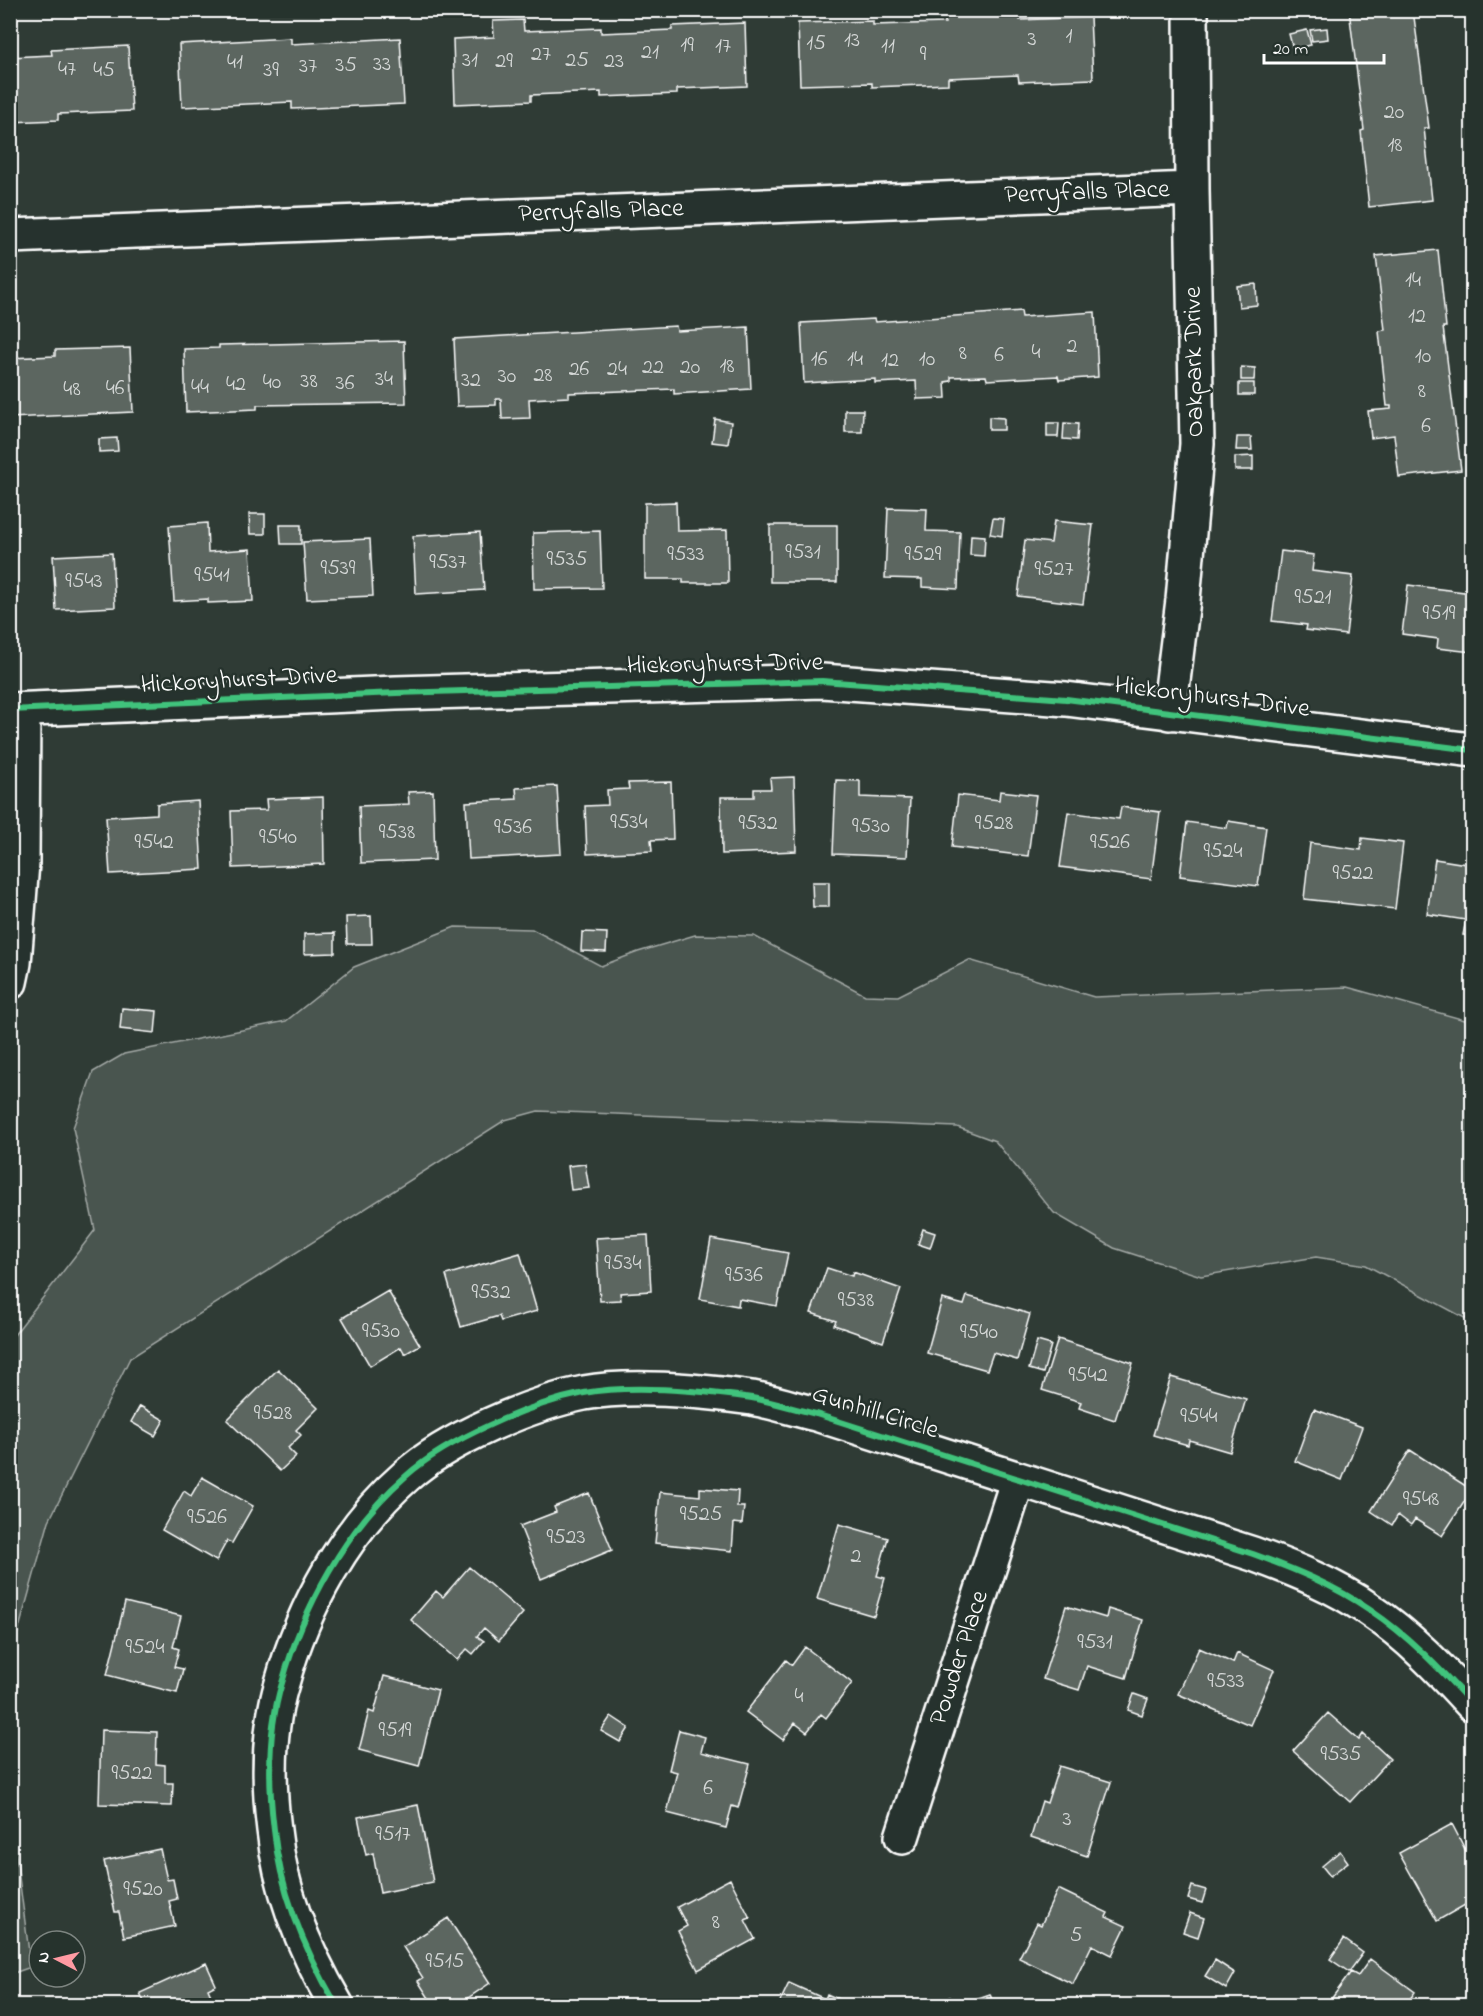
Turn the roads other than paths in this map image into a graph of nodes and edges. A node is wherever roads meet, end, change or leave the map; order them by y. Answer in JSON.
{"nodes":[{"id":1,"x":1191,"y":10,"type":"edge"},
{"id":2,"x":1192,"y":189,"type":"junction"},
{"id":3,"x":10,"y":236,"type":"edge"},
{"id":4,"x":17,"y":710,"type":"edge"},
{"id":5,"x":1169,"y":713,"type":"junction"},
{"id":6,"x":1473,"y":750,"type":"edge"},
{"id":7,"x":10,"y":982,"type":"edge"},
{"id":8,"x":1018,"y":1479,"type":"junction"},
{"id":9,"x":1473,"y":1704,"type":"edge"},
{"id":10,"x":902,"y":1837,"type":"dead end"},
{"id":11,"x":337,"y":2006,"type":"edge"}],
"edges":[{"from":1,"to":2,"type":"street","name":"Oakpark Drive"},
{"from":2,"to":3,"type":"street","name":"Perryfalls Place"},
{"from":2,"to":5,"type":"street","name":"Oakpark Drive"},
{"from":4,"to":5,"type":"street","name":"Hickoryhurst Drive"},
{"from":4,"to":7,"type":"street"},
{"from":5,"to":6,"type":"street","name":"Hickoryhurst Drive"},
{"from":8,"to":9,"type":"street","name":"Gunhill Circle"},
{"from":8,"to":10,"type":"street","name":"Powder Place"},
{"from":8,"to":11,"type":"street","name":"Gunhill Circle"}]}
